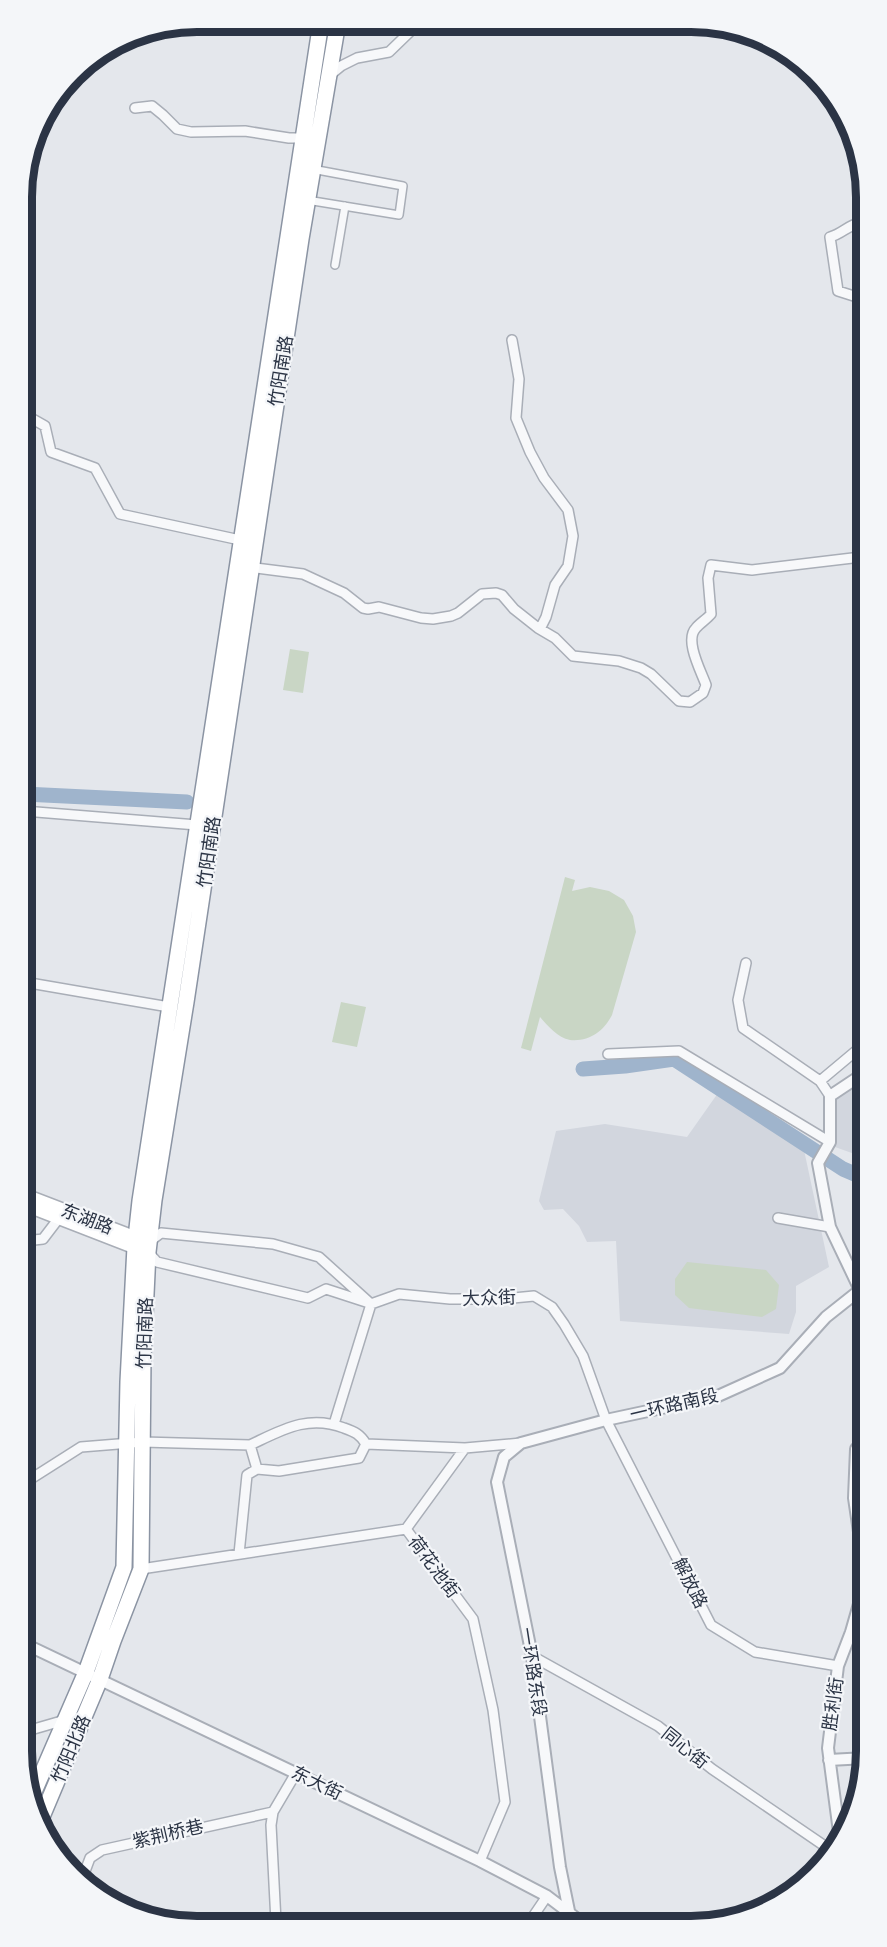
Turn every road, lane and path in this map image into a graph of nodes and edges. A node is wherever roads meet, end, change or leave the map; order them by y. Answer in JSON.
{"nodes":[{"id":1,"x":320,"y":32,"type":"edge"},
{"id":2,"x":336,"y":32,"type":"edge"},
{"id":3,"x":410,"y":32,"type":"edge"},
{"id":4,"x":330,"y":75,"type":"junction"},
{"id":5,"x":135,"y":108,"type":"dead end"},
{"id":6,"x":310,"y":139,"type":"junction"},
{"id":7,"x":312,"y":169,"type":"junction"},
{"id":8,"x":308,"y":200,"type":"junction"},
{"id":9,"x":345,"y":206,"type":"junction"},
{"id":10,"x":856,"y":224,"type":"edge"},
{"id":11,"x":335,"y":265,"type":"dead end"},
{"id":12,"x":856,"y":297,"type":"edge"},
{"id":13,"x":512,"y":340,"type":"dead end"},
{"id":14,"x":32,"y":419,"type":"edge"},
{"id":15,"x":240,"y":540,"type":"junction"},
{"id":16,"x":856,"y":558,"type":"edge"},
{"id":17,"x":244,"y":566,"type":"junction"},
{"id":18,"x":540,"y":629,"type":"junction"},
{"id":19,"x":32,"y":812,"type":"edge"},
{"id":20,"x":197,"y":825,"type":"junction"},
{"id":21,"x":746,"y":963,"type":"dead end"},
{"id":22,"x":32,"y":983,"type":"edge"},
{"id":23,"x":169,"y":1007,"type":"junction"},
{"id":24,"x":855,"y":1051,"type":"edge"},
{"id":25,"x":608,"y":1054,"type":"dead end"},
{"id":26,"x":855,"y":1079,"type":"edge"},
{"id":27,"x":820,"y":1081,"type":"junction"},
{"id":28,"x":830,"y":1096,"type":"junction"},
{"id":29,"x":830,"y":1142,"type":"junction"},
{"id":30,"x":32,"y":1198,"type":"edge"},
{"id":31,"x":32,"y":1208,"type":"edge"},
{"id":32,"x":58,"y":1218,"type":"junction"},
{"id":33,"x":778,"y":1218,"type":"dead end"},
{"id":34,"x":830,"y":1227,"type":"junction"},
{"id":35,"x":32,"y":1240,"type":"edge"},
{"id":36,"x":142,"y":1245,"type":"junction"},
{"id":37,"x":855,"y":1277,"type":"edge"},
{"id":38,"x":855,"y":1295,"type":"edge"},
{"id":39,"x":371,"y":1304,"type":"junction"},
{"id":40,"x":606,"y":1420,"type":"junction"},
{"id":41,"x":334,"y":1424,"type":"junction"},
{"id":42,"x":143,"y":1442,"type":"junction"},
{"id":43,"x":126,"y":1443,"type":"junction"},
{"id":44,"x":521,"y":1443,"type":"junction"},
{"id":45,"x":366,"y":1444,"type":"junction"},
{"id":46,"x":250,"y":1445,"type":"junction"},
{"id":47,"x":465,"y":1448,"type":"junction"},
{"id":48,"x":257,"y":1469,"type":"junction"},
{"id":49,"x":855,"y":1469,"type":"edge"},
{"id":50,"x":32,"y":1478,"type":"edge"},
{"id":51,"x":855,"y":1506,"type":"edge"},
{"id":52,"x":406,"y":1529,"type":"junction"},
{"id":53,"x":238,"y":1554,"type":"junction"},
{"id":54,"x":141,"y":1569,"type":"junction"},
{"id":55,"x":855,"y":1618,"type":"edge"},
{"id":56,"x":32,"y":1647,"type":"edge"},
{"id":57,"x":532,"y":1656,"type":"junction"},
{"id":58,"x":838,"y":1666,"type":"junction"},
{"id":59,"x":86,"y":1672,"type":"junction"},
{"id":60,"x":100,"y":1679,"type":"junction"},
{"id":61,"x":65,"y":1720,"type":"junction"},
{"id":62,"x":32,"y":1730,"type":"edge"},
{"id":63,"x":855,"y":1759,"type":"edge"},
{"id":64,"x":829,"y":1760,"type":"junction"},
{"id":65,"x":296,"y":1773,"type":"junction"},
{"id":66,"x":36,"y":1788,"type":"edge"},
{"id":67,"x":273,"y":1812,"type":"junction"},
{"id":68,"x":44,"y":1813,"type":"edge"},
{"id":69,"x":838,"y":1824,"type":"edge"},
{"id":70,"x":824,"y":1846,"type":"edge"},
{"id":71,"x":480,"y":1861,"type":"junction"},
{"id":72,"x":85,"y":1872,"type":"edge"},
{"id":73,"x":547,"y":1896,"type":"junction"},
{"id":74,"x":569,"y":1911,"type":"junction"},
{"id":75,"x":276,"y":1916,"type":"edge"},
{"id":76,"x":533,"y":1916,"type":"edge"},
{"id":77,"x":574,"y":1916,"type":"edge"}],
"edges":[{"from":1,"to":6,"type":"highway","name":"竹阳南路"},
{"from":2,"to":4,"type":"highway","name":"竹阳南路"},
{"from":3,"to":4,"type":"street"},
{"from":4,"to":6,"type":"highway","name":"竹阳南路"},
{"from":5,"to":6,"type":"street"},
{"from":6,"to":7,"type":"highway","name":"竹阳南路"},
{"from":6,"to":15,"type":"highway","name":"竹阳南路"},
{"from":7,"to":8,"type":"highway","name":"竹阳南路"},
{"from":7,"to":9,"type":"street"},
{"from":8,"to":9,"type":"street"},
{"from":8,"to":17,"type":"highway","name":"竹阳南路"},
{"from":9,"to":11,"type":"street"},
{"from":10,"to":12,"type":"street"},
{"from":13,"to":18,"type":"street"},
{"from":14,"to":15,"type":"street"},
{"from":15,"to":17,"type":"highway","name":"竹阳南路"},
{"from":16,"to":18,"type":"street"},
{"from":17,"to":18,"type":"street"},
{"from":17,"to":20,"type":"highway","name":"竹阳南路"},
{"from":17,"to":36,"type":"highway","name":"竹阳南路"},
{"from":19,"to":20,"type":"street"},
{"from":20,"to":23,"type":"highway","name":"竹阳南路"},
{"from":21,"to":27,"type":"street"},
{"from":22,"to":23,"type":"street"},
{"from":23,"to":36,"type":"highway","name":"竹阳南路"},
{"from":24,"to":27,"type":"street"},
{"from":25,"to":29,"type":"street"},
{"from":26,"to":28,"type":"street"},
{"from":27,"to":28,"type":"street"},
{"from":28,"to":29,"type":"street"},
{"from":29,"to":34,"type":"street"},
{"from":30,"to":36,"type":"main road","name":"东湖路"},
{"from":31,"to":32,"type":"main road","name":"东湖路"},
{"from":32,"to":35,"type":"street"},
{"from":32,"to":36,"type":"main road","name":"东湖路"},
{"from":33,"to":34,"type":"street"},
{"from":34,"to":37,"type":"street"},
{"from":36,"to":39,"type":"street"},
{"from":36,"to":39,"type":"street"},
{"from":36,"to":42,"type":"highway","name":"竹阳南路"},
{"from":36,"to":43,"type":"highway","name":"竹阳南路"},
{"from":38,"to":40,"type":"street","name":"一环路南段"},
{"from":39,"to":40,"type":"street","name":"大众街"},
{"from":39,"to":41,"type":"street"},
{"from":40,"to":44,"type":"street","name":"一环路南段"},
{"from":40,"to":58,"type":"street","name":"解放路"},
{"from":41,"to":45,"type":"street"},
{"from":41,"to":46,"type":"street"},
{"from":42,"to":43,"type":"street"},
{"from":42,"to":46,"type":"street"},
{"from":42,"to":54,"type":"highway","name":"竹阳南路"},
{"from":43,"to":50,"type":"street"},
{"from":43,"to":59,"type":"highway","name":"竹阳南路"},
{"from":44,"to":47,"type":"street"},
{"from":44,"to":57,"type":"street","name":"一环路东段"},
{"from":45,"to":47,"type":"street"},
{"from":45,"to":48,"type":"street"},
{"from":46,"to":48,"type":"street"},
{"from":47,"to":52,"type":"street"},
{"from":48,"to":53,"type":"street"},
{"from":49,"to":51,"type":"street","name":"胜利街"},
{"from":52,"to":53,"type":"street","name":"荷花池街"},
{"from":52,"to":71,"type":"street","name":"荷花池街"},
{"from":53,"to":54,"type":"street","name":"荷花池街"},
{"from":54,"to":60,"type":"highway","name":"竹阳南路"},
{"from":55,"to":58,"type":"street","name":"胜利街"},
{"from":56,"to":59,"type":"street","name":"东大街"},
{"from":57,"to":70,"type":"street","name":"同心街"},
{"from":57,"to":74,"type":"street","name":"一环路东段"},
{"from":58,"to":64,"type":"street","name":"胜利街"},
{"from":59,"to":60,"type":"street","name":"东大街"},
{"from":59,"to":61,"type":"highway","name":"竹阳北路"},
{"from":60,"to":65,"type":"street","name":"东大街"},
{"from":60,"to":68,"type":"highway","name":"竹阳北路"},
{"from":61,"to":62,"type":"street"},
{"from":61,"to":66,"type":"highway","name":"竹阳北路"},
{"from":63,"to":64,"type":"street"},
{"from":64,"to":69,"type":"street","name":"胜利街"},
{"from":65,"to":67,"type":"street"},
{"from":65,"to":71,"type":"street","name":"东大街"},
{"from":67,"to":72,"type":"street","name":"紫荆桥巷"},
{"from":67,"to":75,"type":"street"},
{"from":71,"to":73,"type":"street","name":"东大街"},
{"from":73,"to":74,"type":"street","name":"东大街"},
{"from":73,"to":76,"type":"street"},
{"from":74,"to":77,"type":"street","name":"东大街"}]}
